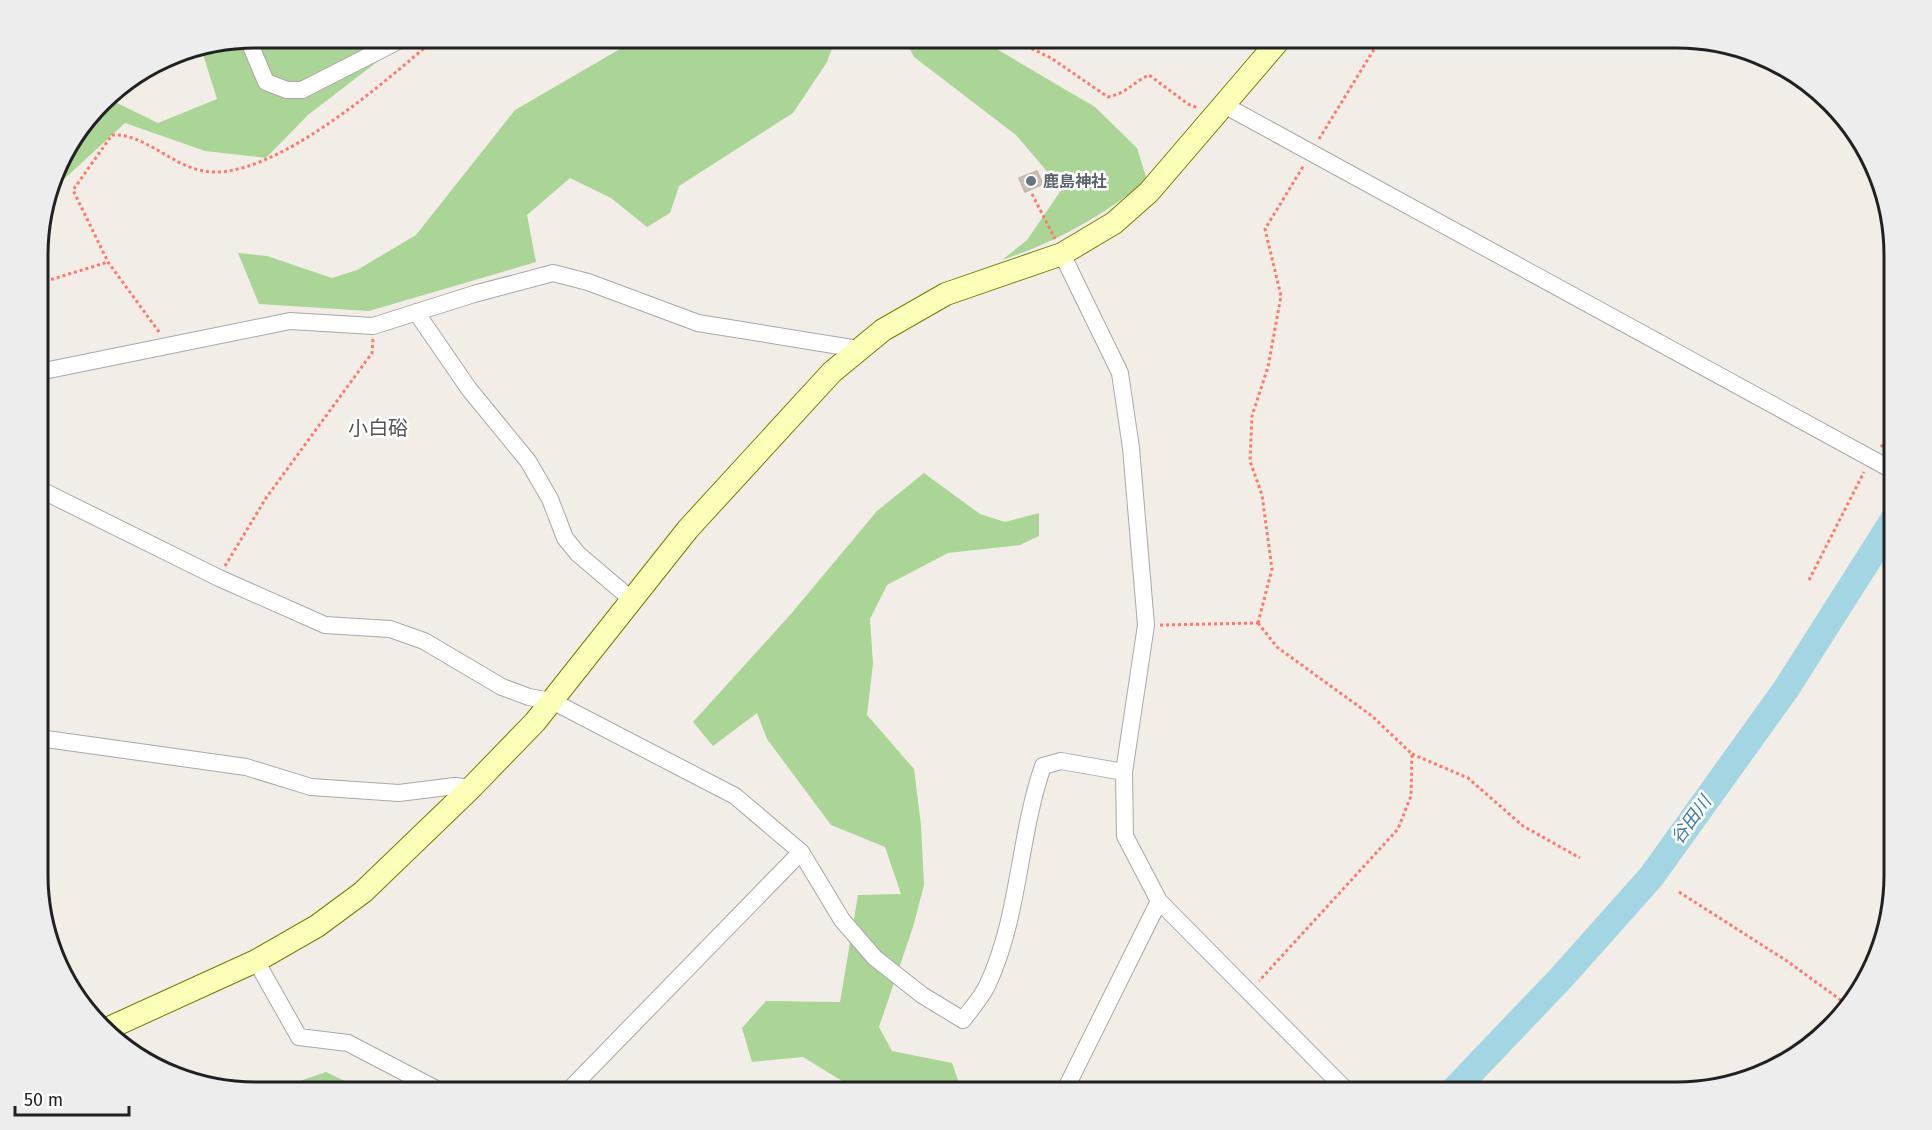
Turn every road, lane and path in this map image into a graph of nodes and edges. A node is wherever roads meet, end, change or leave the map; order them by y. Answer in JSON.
{"nodes":[{"id":1,"x":252,"y":48,"type":"edge"},
{"id":2,"x":384,"y":48,"type":"edge"},
{"id":3,"x":423,"y":48,"type":"edge"},
{"id":4,"x":1030,"y":48,"type":"edge"},
{"id":5,"x":1273,"y":48,"type":"edge"},
{"id":6,"x":1375,"y":48,"type":"edge"},
{"id":7,"x":1220,"y":110,"type":"junction"},
{"id":8,"x":1311,"y":152,"type":"junction"},
{"id":9,"x":1032,"y":194,"type":"dead end"},
{"id":10,"x":1062,"y":254,"type":"junction"},
{"id":11,"x":108,"y":262,"type":"junction"},
{"id":12,"x":48,"y":279,"type":"edge"},
{"id":13,"x":416,"y":312,"type":"junction"},
{"id":14,"x":374,"y":326,"type":"junction"},
{"id":15,"x":169,"y":346,"type":"junction"},
{"id":16,"x":858,"y":349,"type":"junction"},
{"id":17,"x":48,"y":370,"type":"edge"},
{"id":18,"x":1883,"y":465,"type":"edge"},
{"id":19,"x":48,"y":493,"type":"edge"},
{"id":20,"x":219,"y":578,"type":"junction"},
{"id":21,"x":1809,"y":580,"type":"dead end"},
{"id":22,"x":631,"y":599,"type":"junction"},
{"id":23,"x":1258,"y":623,"type":"junction"},
{"id":24,"x":1146,"y":625,"type":"junction"},
{"id":25,"x":552,"y":701,"type":"junction"},
{"id":26,"x":48,"y":739,"type":"edge"},
{"id":27,"x":1412,"y":754,"type":"junction"},
{"id":28,"x":1124,"y":772,"type":"junction"},
{"id":29,"x":471,"y":788,"type":"junction"},
{"id":30,"x":801,"y":852,"type":"junction"},
{"id":31,"x":1580,"y":858,"type":"dead end"},
{"id":32,"x":1679,"y":892,"type":"dead end"},
{"id":33,"x":1159,"y":901,"type":"junction"},
{"id":34,"x":256,"y":961,"type":"junction"},
{"id":35,"x":1249,"y":992,"type":"junction"},
{"id":36,"x":1841,"y":1001,"type":"edge"},
{"id":37,"x":114,"y":1026,"type":"edge"},
{"id":38,"x":423,"y":1082,"type":"edge"},
{"id":39,"x":577,"y":1082,"type":"edge"},
{"id":40,"x":1069,"y":1082,"type":"edge"},
{"id":41,"x":1338,"y":1082,"type":"edge"}],
"edges":[{"from":1,"to":2,"type":"street"},
{"from":3,"to":11,"type":"path"},
{"from":4,"to":7,"type":"path"},
{"from":5,"to":7,"type":"street"},
{"from":6,"to":8,"type":"path"},
{"from":7,"to":8,"type":"street"},
{"from":7,"to":10,"type":"street"},
{"from":8,"to":18,"type":"street"},
{"from":8,"to":23,"type":"path"},
{"from":9,"to":10,"type":"path"},
{"from":10,"to":16,"type":"street"},
{"from":10,"to":24,"type":"street"},
{"from":11,"to":12,"type":"path"},
{"from":11,"to":15,"type":"path"},
{"from":13,"to":14,"type":"street"},
{"from":13,"to":16,"type":"street"},
{"from":13,"to":22,"type":"street"},
{"from":14,"to":15,"type":"street"},
{"from":14,"to":20,"type":"path"},
{"from":15,"to":17,"type":"street"},
{"from":16,"to":22,"type":"street"},
{"from":18,"to":21,"type":"path"},
{"from":19,"to":20,"type":"street"},
{"from":20,"to":25,"type":"street"},
{"from":22,"to":25,"type":"street"},
{"from":23,"to":24,"type":"path"},
{"from":23,"to":27,"type":"path"},
{"from":24,"to":28,"type":"street"},
{"from":25,"to":29,"type":"street"},
{"from":25,"to":30,"type":"street"},
{"from":26,"to":29,"type":"street"},
{"from":27,"to":31,"type":"path"},
{"from":27,"to":35,"type":"path"},
{"from":28,"to":30,"type":"street"},
{"from":28,"to":33,"type":"street"},
{"from":29,"to":34,"type":"street"},
{"from":30,"to":39,"type":"street"},
{"from":32,"to":36,"type":"path"},
{"from":33,"to":35,"type":"street"},
{"from":33,"to":40,"type":"street"},
{"from":34,"to":37,"type":"street"},
{"from":34,"to":38,"type":"street"},
{"from":35,"to":41,"type":"street"}]}
